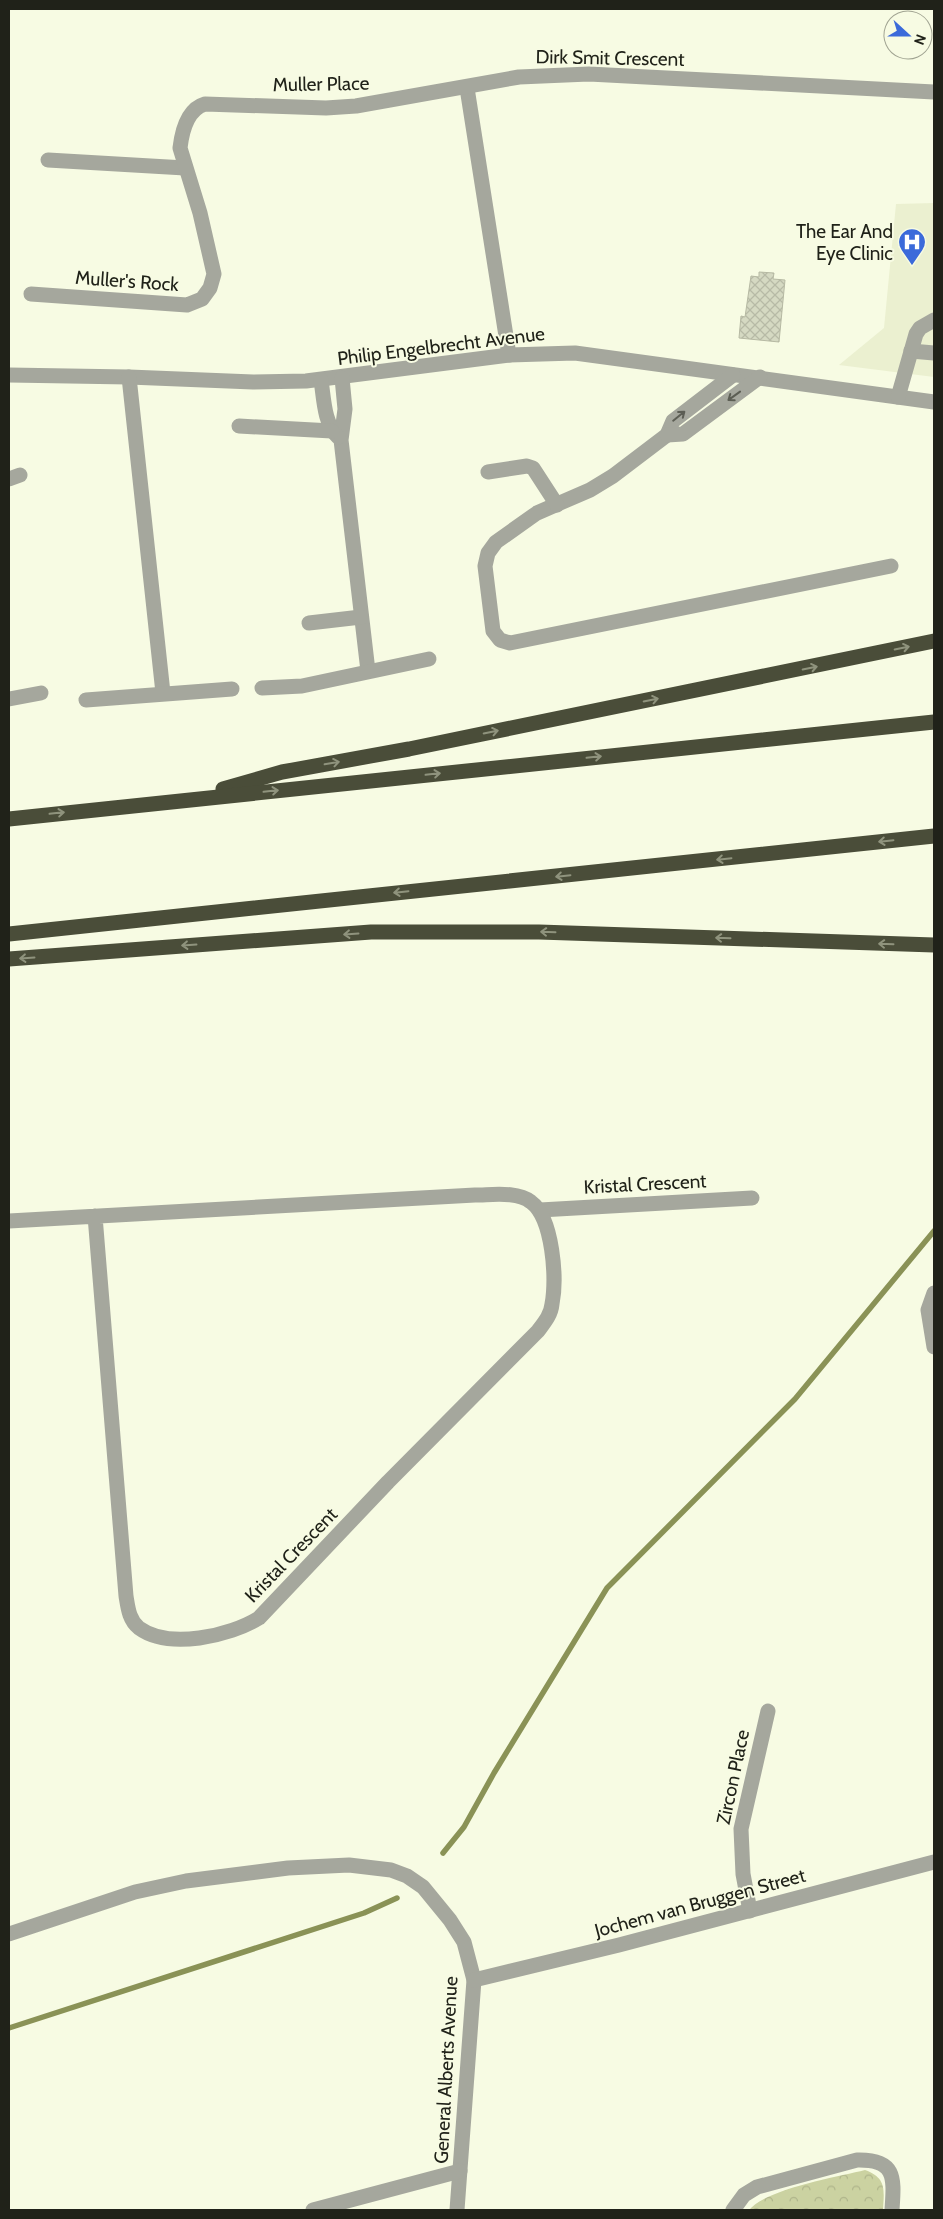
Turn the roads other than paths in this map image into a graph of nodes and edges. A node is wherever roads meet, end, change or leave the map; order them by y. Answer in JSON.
{"nodes":[{"id":1,"x":466,"y":88,"type":"junction"},
{"id":2,"x":934,"y":92,"type":"edge"},
{"id":3,"x":205,"y":104,"type":"joint"},
{"id":4,"x":48,"y":160,"type":"dead end"},
{"id":5,"x":185,"y":168,"type":"junction"},
{"id":6,"x":31,"y":294,"type":"dead end"},
{"id":7,"x":934,"y":320,"type":"edge"},
{"id":8,"x":910,"y":350,"type":"junction"},
{"id":9,"x":934,"y":353,"type":"edge"},
{"id":10,"x":509,"y":355,"type":"junction"},
{"id":11,"x":9,"y":375,"type":"edge"},
{"id":12,"x":734,"y":375,"type":"junction"},
{"id":13,"x":129,"y":377,"type":"junction"},
{"id":14,"x":760,"y":377,"type":"junction"},
{"id":15,"x":342,"y":378,"type":"junction"},
{"id":16,"x":321,"y":380,"type":"junction"},
{"id":17,"x":898,"y":397,"type":"junction"},
{"id":18,"x":934,"y":402,"type":"edge"},
{"id":19,"x":239,"y":426,"type":"dead end"},
{"id":20,"x":667,"y":434,"type":"junction"},
{"id":21,"x":336,"y":435,"type":"junction"},
{"id":22,"x":488,"y":472,"type":"dead end"},
{"id":23,"x":557,"y":506,"type":"junction"},
{"id":24,"x":891,"y":566,"type":"dead end"},
{"id":25,"x":362,"y":617,"type":"junction"},
{"id":26,"x":309,"y":623,"type":"dead end"},
{"id":27,"x":934,"y":642,"type":"edge"},
{"id":28,"x":429,"y":659,"type":"dead end"},
{"id":29,"x":368,"y":671,"type":"junction"},
{"id":30,"x":262,"y":688,"type":"dead end"},
{"id":31,"x":232,"y":689,"type":"dead end"},
{"id":32,"x":40,"y":693,"type":"dead end"},
{"id":33,"x":163,"y":693,"type":"junction"},
{"id":34,"x":9,"y":699,"type":"edge"},
{"id":35,"x":86,"y":700,"type":"dead end"},
{"id":36,"x":934,"y":722,"type":"edge"},
{"id":37,"x":182,"y":800,"type":"junction"},
{"id":38,"x":9,"y":819,"type":"edge"},
{"id":39,"x":934,"y":836,"type":"edge"},
{"id":40,"x":9,"y":934,"type":"edge"},
{"id":41,"x":934,"y":945,"type":"edge"},
{"id":42,"x":9,"y":959,"type":"edge"},
{"id":43,"x":752,"y":1198,"type":"dead end"},
{"id":44,"x":540,"y":1210,"type":"junction"},
{"id":45,"x":95,"y":1216,"type":"junction"},
{"id":46,"x":9,"y":1221,"type":"edge"},
{"id":47,"x":934,"y":1293,"type":"edge"},
{"id":48,"x":934,"y":1347,"type":"edge"},
{"id":49,"x":768,"y":1711,"type":"dead end"},
{"id":50,"x":934,"y":1862,"type":"edge"},
{"id":51,"x":750,"y":1911,"type":"junction"},
{"id":52,"x":9,"y":1934,"type":"edge"},
{"id":53,"x":474,"y":1980,"type":"junction"},
{"id":54,"x":460,"y":2171,"type":"junction"},
{"id":55,"x":313,"y":2210,"type":"edge"},
{"id":56,"x":457,"y":2210,"type":"edge"},
{"id":57,"x":733,"y":2210,"type":"edge"},
{"id":58,"x":892,"y":2210,"type":"edge"}],
"edges":[{"from":1,"to":2,"type":"street","name":"Dirk Smit Crescent"},
{"from":1,"to":3,"type":"street","name":"Muller Place"},
{"from":1,"to":10,"type":"street"},
{"from":3,"to":5,"type":"street","name":"Muller's Rock"},
{"from":4,"to":5,"type":"street"},
{"from":5,"to":6,"type":"street","name":"Muller's Rock"},
{"from":7,"to":8,"type":"street"},
{"from":8,"to":9,"type":"street"},
{"from":8,"to":17,"type":"street"},
{"from":10,"to":12,"type":"street","name":"Philip Engelbrecht Avenue"},
{"from":10,"to":15,"type":"street","name":"Philip Engelbrecht Avenue"},
{"from":11,"to":13,"type":"street","name":"Philip Engelbrecht Avenue"},
{"from":12,"to":14,"type":"street","name":"Philip Engelbrecht Avenue"},
{"from":20,"to":12,"type":"street","one_way":true},
{"from":13,"to":16,"type":"street","name":"Philip Engelbrecht Avenue"},
{"from":13,"to":33,"type":"street"},
{"from":14,"to":17,"type":"street","name":"Philip Engelbrecht Avenue"},
{"from":14,"to":20,"type":"street","one_way":true},
{"from":15,"to":16,"type":"street","name":"Philip Engelbrecht Avenue"},
{"from":15,"to":21,"type":"street"},
{"from":16,"to":21,"type":"street"},
{"from":17,"to":18,"type":"street","name":"Philip Engelbrecht Avenue"},
{"from":19,"to":21,"type":"street"},
{"from":20,"to":23,"type":"street"},
{"from":21,"to":25,"type":"street"},
{"from":22,"to":23,"type":"street"},
{"from":23,"to":24,"type":"street"},
{"from":25,"to":26,"type":"street"},
{"from":25,"to":29,"type":"street"},
{"from":37,"to":27,"type":"highway","one_way":true},
{"from":28,"to":29,"type":"street"},
{"from":29,"to":30,"type":"street"},
{"from":31,"to":33,"type":"street"},
{"from":32,"to":34,"type":"street"},
{"from":33,"to":35,"type":"street"},
{"from":37,"to":36,"type":"highway","one_way":true},
{"from":38,"to":37,"type":"highway","one_way":true},
{"from":39,"to":40,"type":"highway","one_way":true},
{"from":41,"to":42,"type":"highway","one_way":true},
{"from":43,"to":44,"type":"street","name":"Kristal Crescent"},
{"from":44,"to":45,"type":"street"},
{"from":44,"to":45,"type":"street","name":"Kristal Crescent"},
{"from":45,"to":46,"type":"street"},
{"from":47,"to":48,"type":"street"},
{"from":49,"to":51,"type":"street","name":"Zircon Place"},
{"from":50,"to":51,"type":"street","name":"Jochem van Bruggen Street"},
{"from":51,"to":53,"type":"street","name":"Jochem van Bruggen Street"},
{"from":52,"to":53,"type":"street","name":"General Alberts Avenue"},
{"from":53,"to":54,"type":"street","name":"General Alberts Avenue"},
{"from":54,"to":55,"type":"street"},
{"from":54,"to":56,"type":"street","name":"General Alberts Avenue"},
{"from":57,"to":58,"type":"street"}]}
